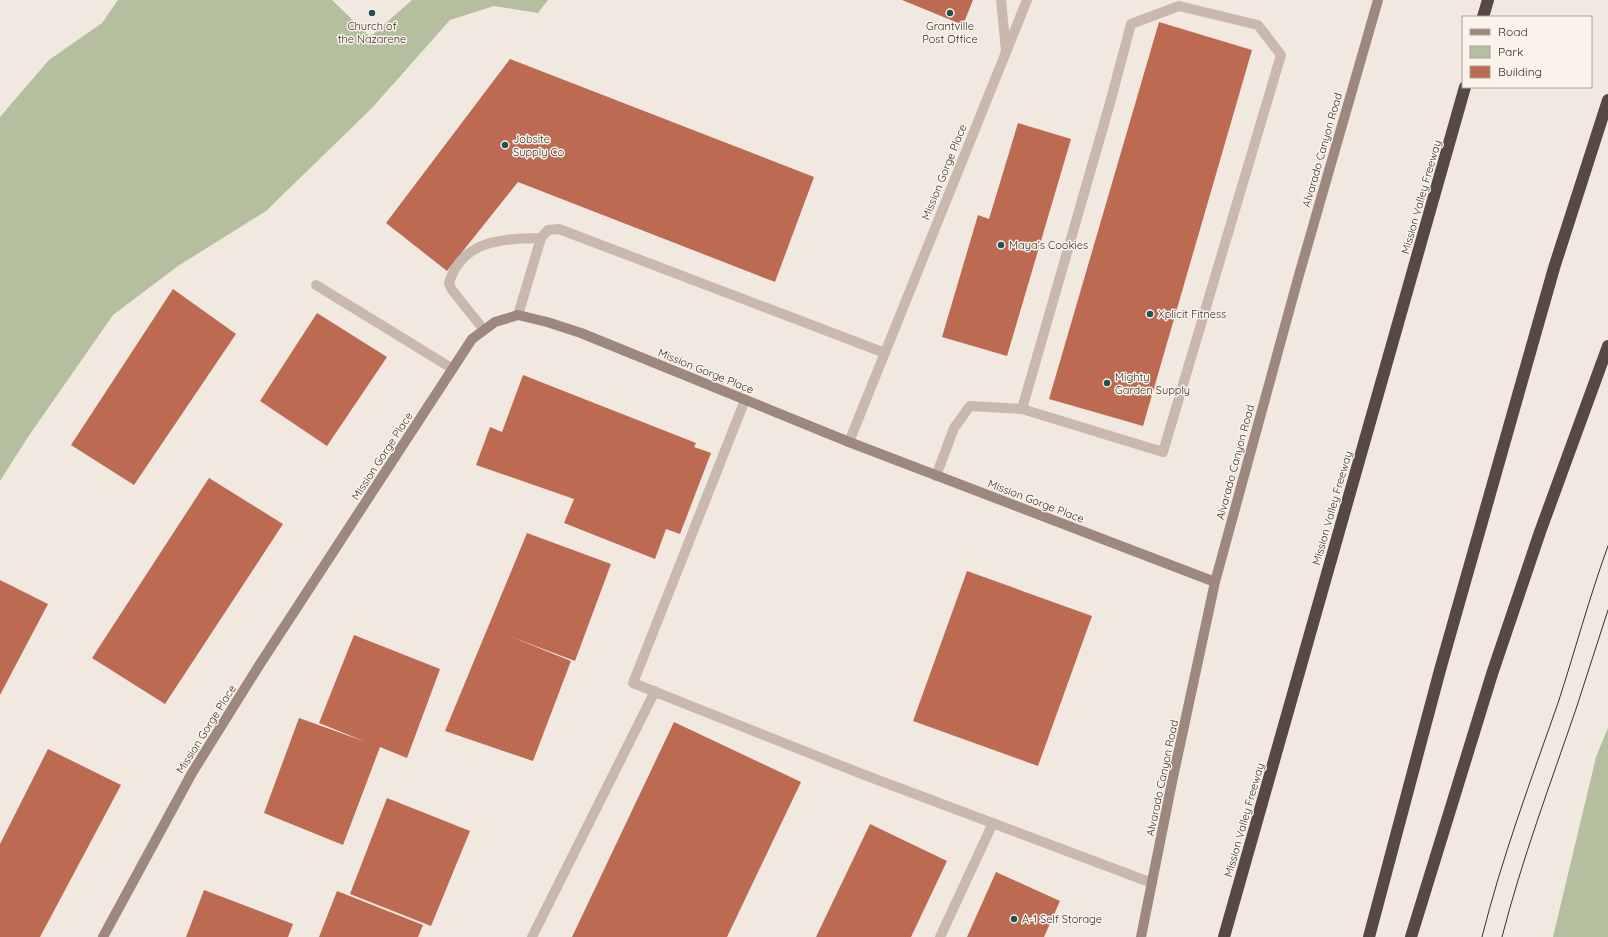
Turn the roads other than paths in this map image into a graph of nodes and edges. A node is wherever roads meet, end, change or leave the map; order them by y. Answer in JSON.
{"nodes":[{"id":1,"x":1001,"y":0,"type":"edge"},
{"id":2,"x":1027,"y":0,"type":"edge"},
{"id":3,"x":1378,"y":0,"type":"edge"},
{"id":4,"x":1479,"y":0,"type":"edge"},
{"id":5,"x":1488,"y":0,"type":"edge"},
{"id":6,"x":1476,"y":16,"type":"edge"},
{"id":7,"x":1483,"y":16,"type":"edge"},
{"id":8,"x":1006,"y":51,"type":"junction"},
{"id":9,"x":1464,"y":91,"type":"edge"},
{"id":10,"x":1608,"y":100,"type":"edge"},
{"id":11,"x":542,"y":238,"type":"junction"},
{"id":12,"x":316,"y":285,"type":"dead end"},
{"id":13,"x":518,"y":315,"type":"junction"},
{"id":14,"x":484,"y":330,"type":"junction"},
{"id":15,"x":1608,"y":346,"type":"edge"},
{"id":16,"x":884,"y":353,"type":"junction"},
{"id":17,"x":453,"y":369,"type":"junction"},
{"id":18,"x":745,"y":400,"type":"junction"},
{"id":19,"x":1022,"y":409,"type":"junction"},
{"id":20,"x":849,"y":442,"type":"junction"},
{"id":21,"x":936,"y":476,"type":"junction"},
{"id":22,"x":1215,"y":582,"type":"junction"},
{"id":23,"x":655,"y":691,"type":"junction"},
{"id":24,"x":993,"y":823,"type":"junction"},
{"id":25,"x":1152,"y":883,"type":"junction"},
{"id":26,"x":103,"y":937,"type":"edge"},
{"id":27,"x":532,"y":937,"type":"edge"},
{"id":28,"x":940,"y":937,"type":"edge"},
{"id":29,"x":1141,"y":937,"type":"edge"},
{"id":30,"x":1224,"y":937,"type":"edge"},
{"id":31,"x":1370,"y":937,"type":"edge"},
{"id":32,"x":1411,"y":937,"type":"edge"}],
"edges":[{"from":1,"to":8,"type":"street"},
{"from":2,"to":8,"type":"street","name":"Mission Gorge Place"},
{"from":3,"to":22,"type":"street","name":"Alvarado Canyon Road"},
{"from":4,"to":6,"type":"highway"},
{"from":5,"to":7,"type":"highway"},
{"from":8,"to":16,"type":"street","name":"Mission Gorge Place"},
{"from":9,"to":30,"type":"highway","name":"Mission Valley Freeway"},
{"from":10,"to":31,"type":"highway"},
{"from":11,"to":13,"type":"street"},
{"from":11,"to":14,"type":"street"},
{"from":11,"to":16,"type":"street"},
{"from":12,"to":17,"type":"street"},
{"from":13,"to":14,"type":"street","name":"Mission Gorge Place"},
{"from":13,"to":18,"type":"street","name":"Mission Gorge Place"},
{"from":14,"to":17,"type":"street","name":"Mission Gorge Place"},
{"from":15,"to":32,"type":"highway"},
{"from":16,"to":20,"type":"street","name":"Mission Gorge Place"},
{"from":17,"to":26,"type":"street","name":"Mission Gorge Place"},
{"from":18,"to":20,"type":"street","name":"Mission Gorge Place"},
{"from":18,"to":23,"type":"street"},
{"from":19,"to":19,"type":"street"},
{"from":19,"to":21,"type":"street"},
{"from":20,"to":21,"type":"street","name":"Mission Gorge Place"},
{"from":21,"to":22,"type":"street","name":"Mission Gorge Place"},
{"from":22,"to":25,"type":"street","name":"Alvarado Canyon Road"},
{"from":23,"to":24,"type":"street"},
{"from":23,"to":27,"type":"street"},
{"from":24,"to":25,"type":"street"},
{"from":24,"to":28,"type":"street"},
{"from":25,"to":29,"type":"street","name":"Alvarado Canyon Road"}]}
